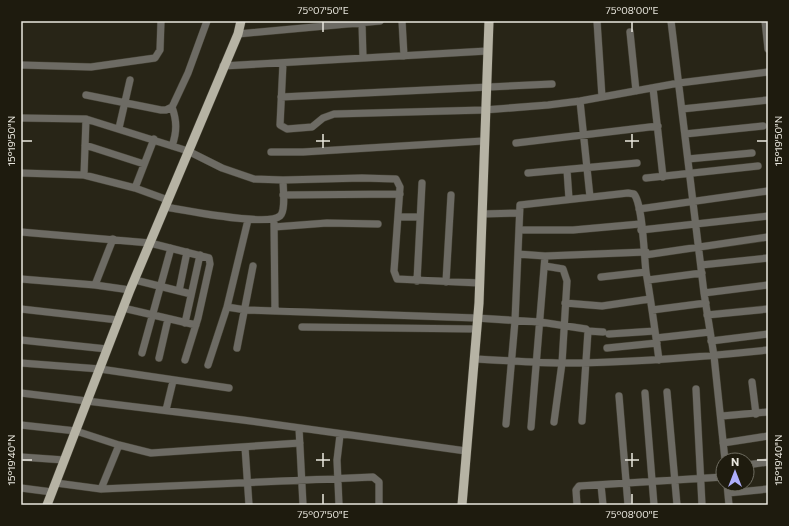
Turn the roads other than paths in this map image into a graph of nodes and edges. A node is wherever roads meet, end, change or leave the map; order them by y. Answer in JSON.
{"nodes":[{"id":1,"x":161,"y":21,"type":"edge"},
{"id":2,"x":207,"y":21,"type":"edge"},
{"id":3,"x":241,"y":21,"type":"edge"},
{"id":4,"x":380,"y":21,"type":"edge"},
{"id":5,"x":402,"y":21,"type":"edge"},
{"id":6,"x":489,"y":21,"type":"edge"},
{"id":7,"x":596,"y":21,"type":"edge"},
{"id":8,"x":670,"y":21,"type":"edge"},
{"id":9,"x":765,"y":21,"type":"edge"},
{"id":10,"x":362,"y":23,"type":"junction"},
{"id":11,"x":630,"y":32,"type":"dead end"},
{"id":12,"x":238,"y":34,"type":"junction"},
{"id":13,"x":768,"y":49,"type":"edge"},
{"id":14,"x":487,"y":51,"type":"junction"},
{"id":15,"x":404,"y":56,"type":"junction"},
{"id":16,"x":364,"y":58,"type":"junction"},
{"id":17,"x":283,"y":63,"type":"junction"},
{"id":18,"x":21,"y":64,"type":"edge"},
{"id":19,"x":223,"y":66,"type":"junction"},
{"id":20,"x":768,"y":72,"type":"edge"},
{"id":21,"x":130,"y":80,"type":"dead end"},
{"id":22,"x":679,"y":83,"type":"junction"},
{"id":23,"x":552,"y":84,"type":"dead end"},
{"id":24,"x":486,"y":86,"type":"junction"},
{"id":25,"x":653,"y":88,"type":"junction"},
{"id":26,"x":636,"y":91,"type":"junction"},
{"id":27,"x":86,"y":95,"type":"dead end"},
{"id":28,"x":282,"y":97,"type":"junction"},
{"id":29,"x":602,"y":97,"type":"junction"},
{"id":30,"x":768,"y":100,"type":"edge"},
{"id":31,"x":580,"y":101,"type":"junction"},
{"id":32,"x":126,"y":102,"type":"junction"},
{"id":33,"x":172,"y":107,"type":"junction"},
{"id":34,"x":682,"y":109,"type":"junction"},
{"id":35,"x":484,"y":110,"type":"junction"},
{"id":36,"x":21,"y":118,"type":"edge"},
{"id":37,"x":86,"y":120,"type":"junction"},
{"id":38,"x":658,"y":126,"type":"junction"},
{"id":39,"x":762,"y":126,"type":"dead end"},
{"id":40,"x":119,"y":128,"type":"junction"},
{"id":41,"x":685,"y":134,"type":"junction"},
{"id":42,"x":584,"y":135,"type":"junction"},
{"id":43,"x":154,"y":139,"type":"junction"},
{"id":44,"x":483,"y":141,"type":"junction"},
{"id":45,"x":516,"y":143,"type":"dead end"},
{"id":46,"x":85,"y":145,"type":"junction"},
{"id":47,"x":172,"y":146,"type":"junction"},
{"id":48,"x":188,"y":151,"type":"junction"},
{"id":49,"x":271,"y":152,"type":"dead end"},
{"id":50,"x":752,"y":153,"type":"dead end"},
{"id":51,"x":688,"y":160,"type":"junction"},
{"id":52,"x":637,"y":163,"type":"dead end"},
{"id":53,"x":144,"y":164,"type":"junction"},
{"id":54,"x":758,"y":166,"type":"dead end"},
{"id":55,"x":587,"y":168,"type":"junction"},
{"id":56,"x":567,"y":170,"type":"junction"},
{"id":57,"x":21,"y":173,"type":"edge"},
{"id":58,"x":528,"y":173,"type":"dead end"},
{"id":59,"x":690,"y":174,"type":"junction"},
{"id":60,"x":84,"y":175,"type":"junction"},
{"id":61,"x":663,"y":177,"type":"junction"},
{"id":62,"x":646,"y":178,"type":"dead end"},
{"id":63,"x":283,"y":180,"type":"junction"},
{"id":64,"x":422,"y":183,"type":"dead end"},
{"id":65,"x":135,"y":188,"type":"junction"},
{"id":66,"x":768,"y":191,"type":"edge"},
{"id":67,"x":400,"y":194,"type":"junction"},
{"id":68,"x":283,"y":195,"type":"junction"},
{"id":69,"x":451,"y":195,"type":"dead end"},
{"id":70,"x":590,"y":197,"type":"junction"},
{"id":71,"x":569,"y":199,"type":"junction"},
{"id":72,"x":693,"y":201,"type":"junction"},
{"id":73,"x":166,"y":204,"type":"junction"},
{"id":74,"x":639,"y":209,"type":"junction"},
{"id":75,"x":519,"y":213,"type":"junction"},
{"id":76,"x":482,"y":214,"type":"junction"},
{"id":77,"x":768,"y":216,"type":"edge"},
{"id":78,"x":398,"y":217,"type":"junction"},
{"id":79,"x":420,"y":217,"type":"junction"},
{"id":80,"x":274,"y":219,"type":"junction"},
{"id":81,"x":248,"y":220,"type":"junction"},
{"id":82,"x":378,"y":224,"type":"dead end"},
{"id":83,"x":696,"y":224,"type":"junction"},
{"id":84,"x":274,"y":227,"type":"junction"},
{"id":85,"x":641,"y":227,"type":"junction"},
{"id":86,"x":519,"y":230,"type":"junction"},
{"id":87,"x":21,"y":232,"type":"edge"},
{"id":88,"x":768,"y":237,"type":"edge"},
{"id":89,"x":114,"y":239,"type":"junction"},
{"id":90,"x":150,"y":243,"type":"junction"},
{"id":91,"x":698,"y":246,"type":"junction"},
{"id":92,"x":171,"y":248,"type":"junction"},
{"id":93,"x":187,"y":252,"type":"junction"},
{"id":94,"x":518,"y":254,"type":"junction"},
{"id":95,"x":645,"y":254,"type":"junction"},
{"id":96,"x":200,"y":255,"type":"junction"},
{"id":97,"x":545,"y":256,"type":"junction"},
{"id":98,"x":768,"y":258,"type":"edge"},
{"id":99,"x":253,"y":266,"type":"dead end"},
{"id":100,"x":545,"y":266,"type":"junction"},
{"id":101,"x":701,"y":269,"type":"junction"},
{"id":102,"x":647,"y":276,"type":"junction"},
{"id":103,"x":601,"y":277,"type":"dead end"},
{"id":104,"x":21,"y":279,"type":"edge"},
{"id":105,"x":134,"y":280,"type":"junction"},
{"id":106,"x":417,"y":281,"type":"junction"},
{"id":107,"x":446,"y":282,"type":"junction"},
{"id":108,"x":480,"y":283,"type":"junction"},
{"id":109,"x":95,"y":285,"type":"junction"},
{"id":110,"x":768,"y":285,"type":"edge"},
{"id":111,"x":160,"y":286,"type":"junction"},
{"id":112,"x":130,"y":290,"type":"junction"},
{"id":113,"x":179,"y":291,"type":"junction"},
{"id":114,"x":191,"y":294,"type":"junction"},
{"id":115,"x":704,"y":294,"type":"junction"},
{"id":116,"x":650,"y":298,"type":"junction"},
{"id":117,"x":565,"y":303,"type":"junction"},
{"id":118,"x":706,"y":303,"type":"junction"},
{"id":119,"x":123,"y":308,"type":"junction"},
{"id":120,"x":227,"y":308,"type":"junction"},
{"id":121,"x":21,"y":309,"type":"edge"},
{"id":122,"x":768,"y":309,"type":"edge"},
{"id":123,"x":246,"y":310,"type":"junction"},
{"id":124,"x":652,"y":310,"type":"junction"},
{"id":125,"x":275,"y":311,"type":"junction"},
{"id":126,"x":152,"y":315,"type":"junction"},
{"id":127,"x":707,"y":315,"type":"junction"},
{"id":128,"x":476,"y":318,"type":"junction"},
{"id":129,"x":168,"y":319,"type":"junction"},
{"id":130,"x":118,"y":320,"type":"junction"},
{"id":131,"x":515,"y":321,"type":"junction"},
{"id":132,"x":540,"y":322,"type":"junction"},
{"id":133,"x":185,"y":323,"type":"junction"},
{"id":134,"x":196,"y":325,"type":"junction"},
{"id":135,"x":564,"y":325,"type":"junction"},
{"id":136,"x":302,"y":327,"type":"dead end"},
{"id":137,"x":476,"y":329,"type":"junction"},
{"id":138,"x":588,"y":331,"type":"junction"},
{"id":139,"x":710,"y":332,"type":"junction"},
{"id":140,"x":768,"y":334,"type":"edge"},
{"id":141,"x":656,"y":337,"type":"junction"},
{"id":142,"x":21,"y":340,"type":"edge"},
{"id":143,"x":711,"y":341,"type":"junction"},
{"id":144,"x":237,"y":348,"type":"dead end"},
{"id":145,"x":607,"y":348,"type":"dead end"},
{"id":146,"x":107,"y":349,"type":"junction"},
{"id":147,"x":768,"y":350,"type":"edge"},
{"id":148,"x":142,"y":353,"type":"dead end"},
{"id":149,"x":714,"y":356,"type":"junction"},
{"id":150,"x":159,"y":358,"type":"dead end"},
{"id":151,"x":474,"y":359,"type":"junction"},
{"id":152,"x":185,"y":360,"type":"dead end"},
{"id":153,"x":512,"y":360,"type":"junction"},
{"id":154,"x":659,"y":360,"type":"junction"},
{"id":155,"x":21,"y":362,"type":"edge"},
{"id":156,"x":538,"y":362,"type":"junction"},
{"id":157,"x":562,"y":363,"type":"junction"},
{"id":158,"x":586,"y":363,"type":"junction"},
{"id":159,"x":208,"y":365,"type":"dead end"},
{"id":160,"x":100,"y":369,"type":"junction"},
{"id":161,"x":173,"y":381,"type":"junction"},
{"id":162,"x":752,"y":382,"type":"dead end"},
{"id":163,"x":229,"y":388,"type":"dead end"},
{"id":164,"x":696,"y":389,"type":"dead end"},
{"id":165,"x":667,"y":392,"type":"dead end"},
{"id":166,"x":21,"y":393,"type":"edge"},
{"id":167,"x":645,"y":393,"type":"dead end"},
{"id":168,"x":619,"y":396,"type":"dead end"},
{"id":169,"x":88,"y":400,"type":"junction"},
{"id":170,"x":166,"y":410,"type":"junction"},
{"id":171,"x":768,"y":412,"type":"edge"},
{"id":172,"x":756,"y":414,"type":"junction"},
{"id":173,"x":722,"y":416,"type":"junction"},
{"id":174,"x":554,"y":422,"type":"dead end"},
{"id":175,"x":582,"y":422,"type":"dead end"},
{"id":176,"x":506,"y":424,"type":"dead end"},
{"id":177,"x":21,"y":425,"type":"edge"},
{"id":178,"x":531,"y":427,"type":"dead end"},
{"id":179,"x":299,"y":428,"type":"junction"},
{"id":180,"x":76,"y":431,"type":"junction"},
{"id":181,"x":340,"y":434,"type":"junction"},
{"id":182,"x":768,"y":436,"type":"edge"},
{"id":183,"x":300,"y":443,"type":"junction"},
{"id":184,"x":723,"y":443,"type":"junction"},
{"id":185,"x":119,"y":445,"type":"junction"},
{"id":186,"x":245,"y":447,"type":"junction"},
{"id":187,"x":466,"y":451,"type":"junction"},
{"id":188,"x":724,"y":452,"type":"edge"},
{"id":189,"x":21,"y":457,"type":"edge"},
{"id":190,"x":64,"y":460,"type":"junction"},
{"id":191,"x":768,"y":462,"type":"edge"},
{"id":192,"x":755,"y":464,"type":"edge"},
{"id":193,"x":337,"y":477,"type":"junction"},
{"id":194,"x":715,"y":477,"type":"edge"},
{"id":195,"x":700,"y":478,"type":"junction"},
{"id":196,"x":302,"y":479,"type":"junction"},
{"id":197,"x":652,"y":480,"type":"junction"},
{"id":198,"x":675,"y":480,"type":"junction"},
{"id":199,"x":248,"y":482,"type":"junction"},
{"id":200,"x":56,"y":483,"type":"junction"},
{"id":201,"x":625,"y":483,"type":"junction"},
{"id":202,"x":601,"y":485,"type":"junction"},
{"id":203,"x":21,"y":488,"type":"edge"},
{"id":204,"x":101,"y":489,"type":"junction"},
{"id":205,"x":768,"y":489,"type":"edge"},
{"id":206,"x":52,"y":492,"type":"junction"},
{"id":207,"x":728,"y":493,"type":"joint"},
{"id":208,"x":47,"y":505,"type":"edge"},
{"id":209,"x":249,"y":505,"type":"edge"},
{"id":210,"x":303,"y":505,"type":"edge"},
{"id":211,"x":339,"y":505,"type":"edge"},
{"id":212,"x":379,"y":505,"type":"edge"},
{"id":213,"x":462,"y":505,"type":"edge"},
{"id":214,"x":577,"y":505,"type":"edge"},
{"id":215,"x":603,"y":505,"type":"edge"},
{"id":216,"x":628,"y":505,"type":"edge"},
{"id":217,"x":654,"y":505,"type":"edge"},
{"id":218,"x":677,"y":505,"type":"edge"},
{"id":219,"x":702,"y":505,"type":"edge"},
{"id":220,"x":729,"y":505,"type":"edge"}],
"edges":[{"from":1,"to":18,"type":"street"},
{"from":2,"to":33,"type":"street"},
{"from":3,"to":12,"type":"main road"},
{"from":4,"to":10,"type":"street"},
{"from":5,"to":15,"type":"street"},
{"from":6,"to":14,"type":"main road"},
{"from":7,"to":29,"type":"street"},
{"from":8,"to":22,"type":"street"},
{"from":9,"to":13,"type":"street"},
{"from":10,"to":12,"type":"street"},
{"from":10,"to":16,"type":"street"},
{"from":11,"to":26,"type":"street"},
{"from":12,"to":19,"type":"main road"},
{"from":14,"to":15,"type":"street"},
{"from":14,"to":24,"type":"main road"},
{"from":15,"to":16,"type":"street"},
{"from":16,"to":17,"type":"street"},
{"from":17,"to":19,"type":"street"},
{"from":17,"to":28,"type":"street"},
{"from":19,"to":48,"type":"main road"},
{"from":20,"to":22,"type":"street"},
{"from":21,"to":32,"type":"street"},
{"from":22,"to":25,"type":"street"},
{"from":22,"to":34,"type":"street"},
{"from":23,"to":24,"type":"street"},
{"from":24,"to":28,"type":"street"},
{"from":24,"to":35,"type":"main road"},
{"from":25,"to":26,"type":"street"},
{"from":25,"to":38,"type":"street"},
{"from":26,"to":29,"type":"street"},
{"from":27,"to":32,"type":"street"},
{"from":28,"to":35,"type":"street"},
{"from":29,"to":31,"type":"street"},
{"from":30,"to":34,"type":"street"},
{"from":31,"to":35,"type":"street"},
{"from":31,"to":42,"type":"street"},
{"from":32,"to":33,"type":"street"},
{"from":32,"to":40,"type":"street"},
{"from":33,"to":47,"type":"street"},
{"from":34,"to":41,"type":"street"},
{"from":35,"to":44,"type":"main road"},
{"from":36,"to":37,"type":"street"},
{"from":37,"to":40,"type":"street"},
{"from":37,"to":46,"type":"street"},
{"from":38,"to":42,"type":"street"},
{"from":38,"to":61,"type":"street"},
{"from":39,"to":41,"type":"street"},
{"from":40,"to":43,"type":"street"},
{"from":41,"to":51,"type":"street"},
{"from":42,"to":45,"type":"street"},
{"from":42,"to":55,"type":"street"},
{"from":43,"to":47,"type":"street"},
{"from":43,"to":53,"type":"street"},
{"from":44,"to":49,"type":"street"},
{"from":44,"to":76,"type":"main road"},
{"from":46,"to":53,"type":"street"},
{"from":46,"to":60,"type":"street"},
{"from":47,"to":48,"type":"street"},
{"from":48,"to":63,"type":"street"},
{"from":48,"to":73,"type":"main road"},
{"from":50,"to":51,"type":"street"},
{"from":51,"to":59,"type":"street"},
{"from":52,"to":55,"type":"street"},
{"from":53,"to":65,"type":"street"},
{"from":54,"to":59,"type":"street"},
{"from":55,"to":56,"type":"street"},
{"from":55,"to":70,"type":"street"},
{"from":56,"to":58,"type":"street"},
{"from":56,"to":71,"type":"street"},
{"from":57,"to":60,"type":"street"},
{"from":59,"to":61,"type":"street"},
{"from":59,"to":72,"type":"street"},
{"from":60,"to":65,"type":"street"},
{"from":61,"to":62,"type":"street"},
{"from":63,"to":67,"type":"street"},
{"from":63,"to":68,"type":"street"},
{"from":64,"to":79,"type":"street"},
{"from":65,"to":73,"type":"street"},
{"from":66,"to":72,"type":"street"},
{"from":67,"to":68,"type":"street"},
{"from":67,"to":78,"type":"street"},
{"from":68,"to":80,"type":"street"},
{"from":69,"to":107,"type":"street"},
{"from":70,"to":71,"type":"street"},
{"from":70,"to":74,"type":"street"},
{"from":71,"to":75,"type":"street"},
{"from":72,"to":74,"type":"street"},
{"from":72,"to":83,"type":"street"},
{"from":73,"to":81,"type":"street"},
{"from":73,"to":90,"type":"main road"},
{"from":74,"to":85,"type":"street"},
{"from":75,"to":76,"type":"street"},
{"from":75,"to":86,"type":"street"},
{"from":76,"to":108,"type":"main road"},
{"from":77,"to":83,"type":"street"},
{"from":78,"to":79,"type":"street"},
{"from":78,"to":106,"type":"street"},
{"from":79,"to":106,"type":"street"},
{"from":80,"to":81,"type":"street"},
{"from":80,"to":84,"type":"street"},
{"from":81,"to":120,"type":"street"},
{"from":82,"to":84,"type":"street"},
{"from":83,"to":85,"type":"street"},
{"from":83,"to":91,"type":"street"},
{"from":84,"to":125,"type":"street"},
{"from":85,"to":86,"type":"street"},
{"from":85,"to":95,"type":"street"},
{"from":86,"to":94,"type":"street"},
{"from":87,"to":89,"type":"street"},
{"from":88,"to":91,"type":"street"},
{"from":89,"to":90,"type":"street"},
{"from":89,"to":109,"type":"street"},
{"from":90,"to":92,"type":"street"},
{"from":90,"to":105,"type":"main road"},
{"from":91,"to":95,"type":"street"},
{"from":91,"to":101,"type":"street"},
{"from":92,"to":93,"type":"street"},
{"from":92,"to":111,"type":"street"},
{"from":93,"to":96,"type":"street"},
{"from":93,"to":113,"type":"street"},
{"from":94,"to":97,"type":"street"},
{"from":94,"to":131,"type":"street"},
{"from":95,"to":97,"type":"street"},
{"from":95,"to":102,"type":"street"},
{"from":96,"to":114,"type":"street"},
{"from":96,"to":134,"type":"street"},
{"from":97,"to":100,"type":"street"},
{"from":98,"to":101,"type":"street"},
{"from":99,"to":123,"type":"street"},
{"from":100,"to":117,"type":"street"},
{"from":100,"to":132,"type":"street"},
{"from":101,"to":102,"type":"street"},
{"from":101,"to":115,"type":"street"},
{"from":102,"to":103,"type":"street"},
{"from":102,"to":116,"type":"street"},
{"from":104,"to":109,"type":"street"},
{"from":105,"to":111,"type":"street"},
{"from":105,"to":112,"type":"main road"},
{"from":106,"to":107,"type":"street"},
{"from":107,"to":108,"type":"street"},
{"from":108,"to":128,"type":"main road"},
{"from":109,"to":112,"type":"street"},
{"from":110,"to":115,"type":"street"},
{"from":111,"to":113,"type":"street"},
{"from":111,"to":126,"type":"street"},
{"from":112,"to":119,"type":"main road"},
{"from":113,"to":114,"type":"street"},
{"from":114,"to":133,"type":"street"},
{"from":115,"to":118,"type":"street"},
{"from":116,"to":117,"type":"street"},
{"from":116,"to":124,"type":"street"},
{"from":117,"to":135,"type":"street"},
{"from":118,"to":124,"type":"street"},
{"from":118,"to":127,"type":"street"},
{"from":119,"to":126,"type":"street"},
{"from":119,"to":130,"type":"main road"},
{"from":120,"to":123,"type":"street"},
{"from":120,"to":159,"type":"street"},
{"from":121,"to":130,"type":"street"},
{"from":122,"to":127,"type":"street"},
{"from":123,"to":125,"type":"street"},
{"from":123,"to":144,"type":"street"},
{"from":124,"to":141,"type":"street"},
{"from":125,"to":128,"type":"street"},
{"from":126,"to":129,"type":"street"},
{"from":126,"to":148,"type":"street"},
{"from":127,"to":139,"type":"street"},
{"from":128,"to":131,"type":"street"},
{"from":128,"to":137,"type":"main road"},
{"from":129,"to":133,"type":"street"},
{"from":129,"to":150,"type":"street"},
{"from":130,"to":146,"type":"main road"},
{"from":131,"to":132,"type":"street"},
{"from":131,"to":153,"type":"street"},
{"from":132,"to":135,"type":"street"},
{"from":132,"to":156,"type":"street"},
{"from":133,"to":134,"type":"street"},
{"from":134,"to":152,"type":"street"},
{"from":135,"to":138,"type":"street"},
{"from":135,"to":157,"type":"street"},
{"from":136,"to":137,"type":"street"},
{"from":137,"to":151,"type":"main road"},
{"from":138,"to":141,"type":"street"},
{"from":138,"to":158,"type":"street"},
{"from":139,"to":141,"type":"street"},
{"from":139,"to":143,"type":"street"},
{"from":140,"to":143,"type":"street"},
{"from":141,"to":145,"type":"street"},
{"from":141,"to":154,"type":"street"},
{"from":142,"to":146,"type":"street"},
{"from":143,"to":149,"type":"street"},
{"from":146,"to":160,"type":"main road"},
{"from":147,"to":149,"type":"street"},
{"from":149,"to":154,"type":"street"},
{"from":149,"to":173,"type":"street"},
{"from":151,"to":153,"type":"street"},
{"from":151,"to":187,"type":"main road"},
{"from":153,"to":156,"type":"street"},
{"from":153,"to":176,"type":"street"},
{"from":154,"to":158,"type":"street"},
{"from":155,"to":160,"type":"street"},
{"from":156,"to":157,"type":"street"},
{"from":156,"to":178,"type":"street"},
{"from":157,"to":158,"type":"street"},
{"from":157,"to":174,"type":"street"},
{"from":158,"to":175,"type":"street"},
{"from":160,"to":161,"type":"street"},
{"from":160,"to":169,"type":"main road"},
{"from":161,"to":163,"type":"street"},
{"from":161,"to":170,"type":"street"},
{"from":162,"to":172,"type":"street"},
{"from":164,"to":195,"type":"street"},
{"from":165,"to":198,"type":"street"},
{"from":166,"to":169,"type":"street"},
{"from":167,"to":197,"type":"street"},
{"from":168,"to":201,"type":"street"},
{"from":169,"to":170,"type":"street"},
{"from":169,"to":180,"type":"main road"},
{"from":170,"to":179,"type":"street"},
{"from":171,"to":172,"type":"street"},
{"from":172,"to":173,"type":"street"},
{"from":173,"to":184,"type":"street"},
{"from":177,"to":180,"type":"street"},
{"from":179,"to":181,"type":"street"},
{"from":179,"to":183,"type":"street"},
{"from":180,"to":185,"type":"street"},
{"from":180,"to":190,"type":"main road"},
{"from":181,"to":187,"type":"street"},
{"from":181,"to":193,"type":"street"},
{"from":182,"to":184,"type":"street"},
{"from":183,"to":186,"type":"street"},
{"from":183,"to":196,"type":"street"},
{"from":184,"to":188,"type":"street"},
{"from":185,"to":186,"type":"street"},
{"from":185,"to":204,"type":"street"},
{"from":186,"to":199,"type":"street"},
{"from":187,"to":213,"type":"main road"},
{"from":189,"to":190,"type":"street"},
{"from":190,"to":200,"type":"main road"},
{"from":191,"to":192,"type":"street"},
{"from":193,"to":196,"type":"street"},
{"from":193,"to":211,"type":"street"},
{"from":193,"to":212,"type":"street"},
{"from":194,"to":195,"type":"street"},
{"from":195,"to":198,"type":"street"},
{"from":195,"to":219,"type":"street"},
{"from":196,"to":199,"type":"street"},
{"from":196,"to":210,"type":"street"},
{"from":197,"to":198,"type":"street"},
{"from":197,"to":201,"type":"street"},
{"from":197,"to":217,"type":"street"},
{"from":198,"to":218,"type":"street"},
{"from":199,"to":204,"type":"street"},
{"from":199,"to":209,"type":"street"},
{"from":200,"to":204,"type":"street"},
{"from":200,"to":206,"type":"main road"},
{"from":201,"to":202,"type":"street"},
{"from":201,"to":216,"type":"street"},
{"from":202,"to":214,"type":"street"},
{"from":202,"to":215,"type":"street"},
{"from":203,"to":206,"type":"street"},
{"from":205,"to":207,"type":"street"},
{"from":206,"to":208,"type":"main road"},
{"from":207,"to":220,"type":"street"}]}
